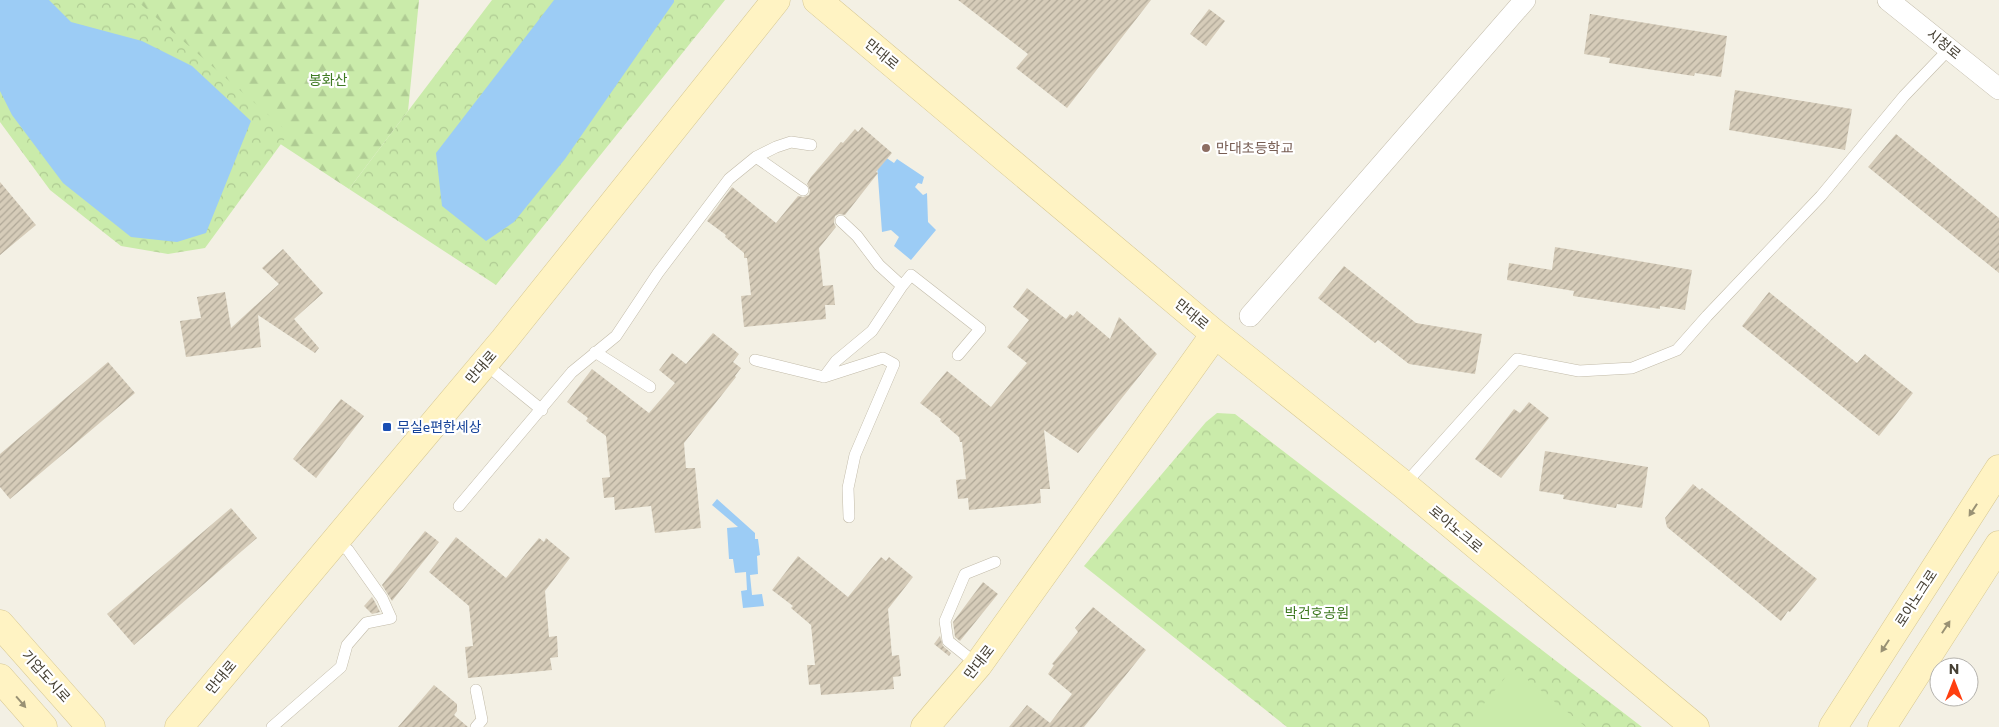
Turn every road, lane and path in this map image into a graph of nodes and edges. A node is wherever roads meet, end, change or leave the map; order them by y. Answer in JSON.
{"nodes":[{"id":1,"x":776,"y":0,"type":"edge"},
{"id":2,"x":817,"y":0,"type":"edge"},
{"id":3,"x":1524,"y":0,"type":"edge"},
{"id":4,"x":1888,"y":0,"type":"edge"},
{"id":5,"x":1950,"y":49,"type":"junction"},
{"id":6,"x":1999,"y":89,"type":"edge"},
{"id":7,"x":811,"y":145,"type":"dead end"},
{"id":8,"x":756,"y":157,"type":"junction"},
{"id":9,"x":803,"y":190,"type":"dead end"},
{"id":10,"x":841,"y":221,"type":"dead end"},
{"id":11,"x":902,"y":286,"type":"junction"},
{"id":12,"x":1250,"y":316,"type":"dead end"},
{"id":13,"x":1215,"y":334,"type":"junction"},
{"id":14,"x":595,"y":352,"type":"junction"},
{"id":15,"x":958,"y":355,"type":"dead end"},
{"id":16,"x":755,"y":360,"type":"dead end"},
{"id":17,"x":484,"y":364,"type":"junction"},
{"id":18,"x":824,"y":377,"type":"junction"},
{"id":19,"x":650,"y":387,"type":"dead end"},
{"id":20,"x":542,"y":410,"type":"junction"},
{"id":21,"x":1999,"y":469,"type":"edge"},
{"id":22,"x":1404,"y":485,"type":"junction"},
{"id":23,"x":459,"y":506,"type":"dead end"},
{"id":24,"x":849,"y":517,"type":"dead end"},
{"id":25,"x":334,"y":542,"type":"junction"},
{"id":26,"x":1999,"y":545,"type":"edge"},
{"id":27,"x":995,"y":562,"type":"dead end"},
{"id":28,"x":0,"y":624,"type":"edge"},
{"id":29,"x":978,"y":665,"type":"junction"},
{"id":30,"x":0,"y":678,"type":"edge"},
{"id":31,"x":476,"y":690,"type":"dead end"},
{"id":32,"x":483,"y":724,"type":"edge"},
{"id":33,"x":43,"y":727,"type":"edge"},
{"id":34,"x":91,"y":727,"type":"edge"},
{"id":35,"x":179,"y":727,"type":"edge"},
{"id":36,"x":272,"y":727,"type":"edge"},
{"id":37,"x":924,"y":727,"type":"edge"},
{"id":38,"x":1695,"y":727,"type":"edge"},
{"id":39,"x":1833,"y":727,"type":"edge"},
{"id":40,"x":1882,"y":727,"type":"edge"}],
"edges":[{"from":1,"to":17,"type":"street","name":"만대로"},
{"from":2,"to":13,"type":"street","name":"만대로"},
{"from":3,"to":12,"type":"street"},
{"from":4,"to":5,"type":"street","name":"시청로"},
{"from":5,"to":6,"type":"street","name":"시청로"},
{"from":5,"to":22,"type":"lane"},
{"from":7,"to":8,"type":"lane"},
{"from":8,"to":9,"type":"lane"},
{"from":8,"to":14,"type":"lane"},
{"from":10,"to":11,"type":"lane"},
{"from":11,"to":15,"type":"lane"},
{"from":11,"to":18,"type":"lane"},
{"from":13,"to":22,"type":"street","name":"로아노크로"},
{"from":13,"to":29,"type":"street","name":"만대로"},
{"from":14,"to":19,"type":"lane"},
{"from":14,"to":20,"type":"lane"},
{"from":16,"to":18,"type":"lane"},
{"from":17,"to":20,"type":"lane"},
{"from":17,"to":25,"type":"street","name":"만대로"},
{"from":18,"to":24,"type":"lane"},
{"from":20,"to":23,"type":"lane"},
{"from":21,"to":39,"type":"street","name":"로아노크로","one_way":true},
{"from":22,"to":38,"type":"street","name":"로아노크로"},
{"from":25,"to":35,"type":"street","name":"만대로"},
{"from":25,"to":36,"type":"lane"},
{"from":40,"to":26,"type":"street","one_way":true},
{"from":27,"to":29,"type":"lane"},
{"from":28,"to":34,"type":"street","name":"기업도시로"},
{"from":29,"to":37,"type":"street","name":"만대로"},
{"from":30,"to":33,"type":"street","one_way":true},
{"from":31,"to":32,"type":"lane"}]}
